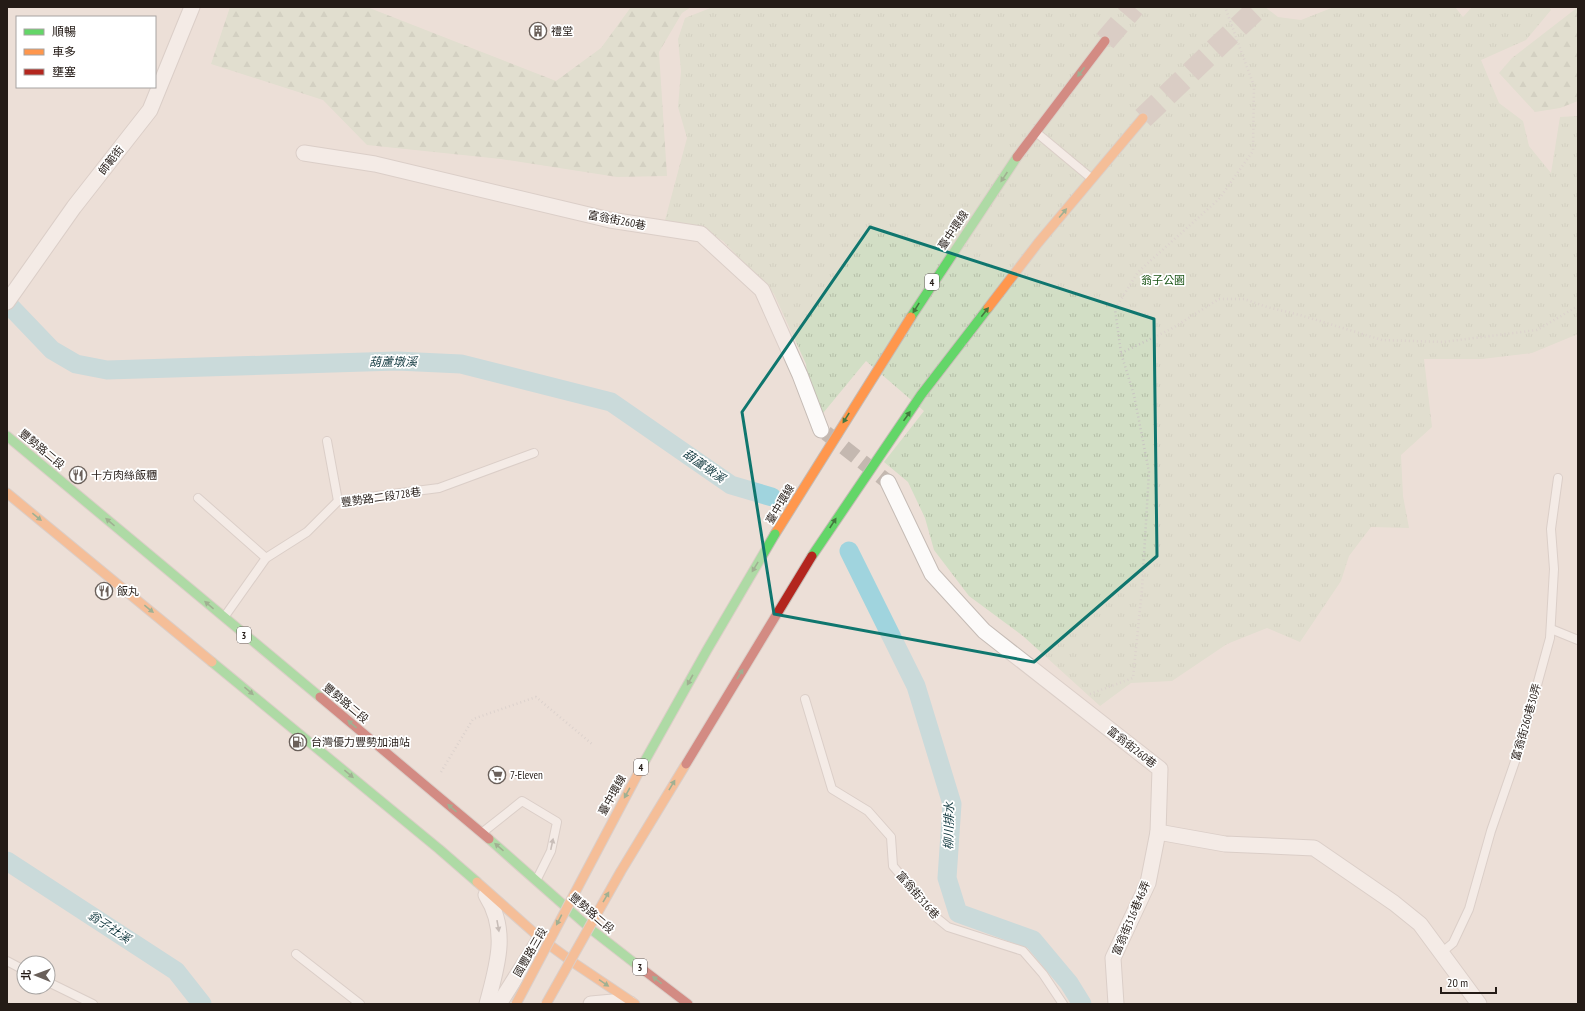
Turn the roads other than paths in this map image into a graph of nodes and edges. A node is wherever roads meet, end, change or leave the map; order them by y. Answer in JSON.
{"nodes":[{"id":1,"x":192,"y":7,"type":"edge"},
{"id":2,"x":1105,"y":41,"type":"tunnel mouth"},
{"id":3,"x":1143,"y":118,"type":"tunnel mouth"},
{"id":4,"x":1037,"y":132,"type":"junction"},
{"id":5,"x":304,"y":153,"type":"dead end"},
{"id":6,"x":1092,"y":178,"type":"junction"},
{"id":7,"x":7,"y":302,"type":"edge"},
{"id":8,"x":821,"y":430,"type":"tunnel mouth"},
{"id":9,"x":7,"y":436,"type":"edge"},
{"id":10,"x":327,"y":441,"type":"dead end"},
{"id":11,"x":534,"y":453,"type":"dead end"},
{"id":12,"x":1558,"y":478,"type":"dead end"},
{"id":13,"x":888,"y":482,"type":"tunnel mouth"},
{"id":14,"x":7,"y":493,"type":"edge"},
{"id":15,"x":198,"y":498,"type":"dead end"},
{"id":16,"x":338,"y":501,"type":"junction"},
{"id":17,"x":266,"y":558,"type":"junction"},
{"id":18,"x":224,"y":618,"type":"junction"},
{"id":19,"x":1550,"y":630,"type":"junction"},
{"id":20,"x":1578,"y":640,"type":"edge"},
{"id":21,"x":806,"y":699,"type":"dead end"},
{"id":22,"x":482,"y":832,"type":"junction"},
{"id":23,"x":1158,"y":832,"type":"junction"},
{"id":24,"x":474,"y":880,"type":"junction"},
{"id":25,"x":536,"y":880,"type":"junction"},
{"id":26,"x":557,"y":899,"type":"junction"},
{"id":27,"x":592,"y":930,"type":"junction"},
{"id":28,"x":540,"y":938,"type":"junction"},
{"id":29,"x":1441,"y":953,"type":"junction"},
{"id":30,"x":296,"y":954,"type":"dead end"},
{"id":31,"x":7,"y":961,"type":"edge"},
{"id":32,"x":574,"y":963,"type":"junction"},
{"id":33,"x":16,"y":966,"type":"edge"},
{"id":34,"x":56,"y":986,"type":"edge"},
{"id":35,"x":93,"y":1004,"type":"edge"},
{"id":36,"x":360,"y":1004,"type":"edge"},
{"id":37,"x":487,"y":1004,"type":"edge"},
{"id":38,"x":499,"y":1004,"type":"edge"},
{"id":39,"x":516,"y":1004,"type":"edge"},
{"id":40,"x":546,"y":1004,"type":"edge"},
{"id":41,"x":551,"y":1004,"type":"edge"},
{"id":42,"x":592,"y":1004,"type":"edge"},
{"id":43,"x":630,"y":1004,"type":"edge"},
{"id":44,"x":635,"y":1004,"type":"edge"},
{"id":45,"x":688,"y":1004,"type":"edge"},
{"id":46,"x":1063,"y":1004,"type":"edge"},
{"id":47,"x":1116,"y":1004,"type":"edge"},
{"id":48,"x":1479,"y":1004,"type":"edge"}],
"edges":[{"from":1,"to":7,"type":"street","name":"師範街"},
{"from":2,"to":4,"type":"main road","name":"臺中環線","number":"4","one_way":true},
{"from":3,"to":6,"type":"main road"},
{"from":4,"to":6,"type":"lane"},
{"from":4,"to":39,"type":"main road","name":"臺中環線","number":"4","one_way":true,"bridge":true},
{"from":5,"to":8,"type":"street","name":"富翁街260巷"},
{"from":40,"to":6,"type":"main road","one_way":true,"bridge":true},
{"from":18,"to":9,"type":"main road","name":"豐勢路二段","number":"3","one_way":true},
{"from":10,"to":16,"type":"lane"},
{"from":11,"to":16,"type":"lane","name":"豐勢路二段728巷"},
{"from":12,"to":19,"type":"lane","name":"富翁街260巷30弄"},
{"from":13,"to":23,"type":"street","name":"富翁街260巷"},
{"from":14,"to":24,"type":"main road","one_way":true},
{"from":15,"to":17,"type":"lane"},
{"from":16,"to":17,"type":"lane","name":"豐勢路二段728巷"},
{"from":17,"to":18,"type":"lane","name":"豐勢路二段728巷"},
{"from":22,"to":18,"type":"main road","name":"豐勢路二段","number":"3","one_way":true},
{"from":19,"to":20,"type":"lane"},
{"from":19,"to":29,"type":"lane","name":"富翁街260巷30弄"},
{"from":21,"to":46,"type":"lane","name":"富翁街316巷"},
{"from":25,"to":22,"type":"main road","name":"豐勢路二段","number":"3","one_way":true},
{"from":25,"to":22,"type":"lane","one_way":true},
{"from":23,"to":29,"type":"street"},
{"from":23,"to":47,"type":"street","name":"富翁街316巷46弄"},
{"from":24,"to":28,"type":"main road"},
{"from":24,"to":37,"type":"street","name":"國豐路三段","one_way":true},
{"from":25,"to":26,"type":"main road","name":"豐勢路二段","number":"3"},
{"from":26,"to":27,"type":"main road","name":"豐勢路二段","number":"3"},
{"from":26,"to":28,"type":"street","name":"國豐路三段"},
{"from":27,"to":32,"type":"street"},
{"from":45,"to":27,"type":"main road","name":"豐勢路二段","number":"3","one_way":true},
{"from":28,"to":32,"type":"main road"},
{"from":28,"to":38,"type":"street","name":"國豐路三段"},
{"from":29,"to":48,"type":"street"},
{"from":30,"to":36,"type":"lane"},
{"from":31,"to":33,"type":"lane"},
{"from":32,"to":41,"type":"street"},
{"from":32,"to":44,"type":"main road","one_way":true},
{"from":34,"to":35,"type":"lane"},
{"from":42,"to":43,"type":"street"}]}
